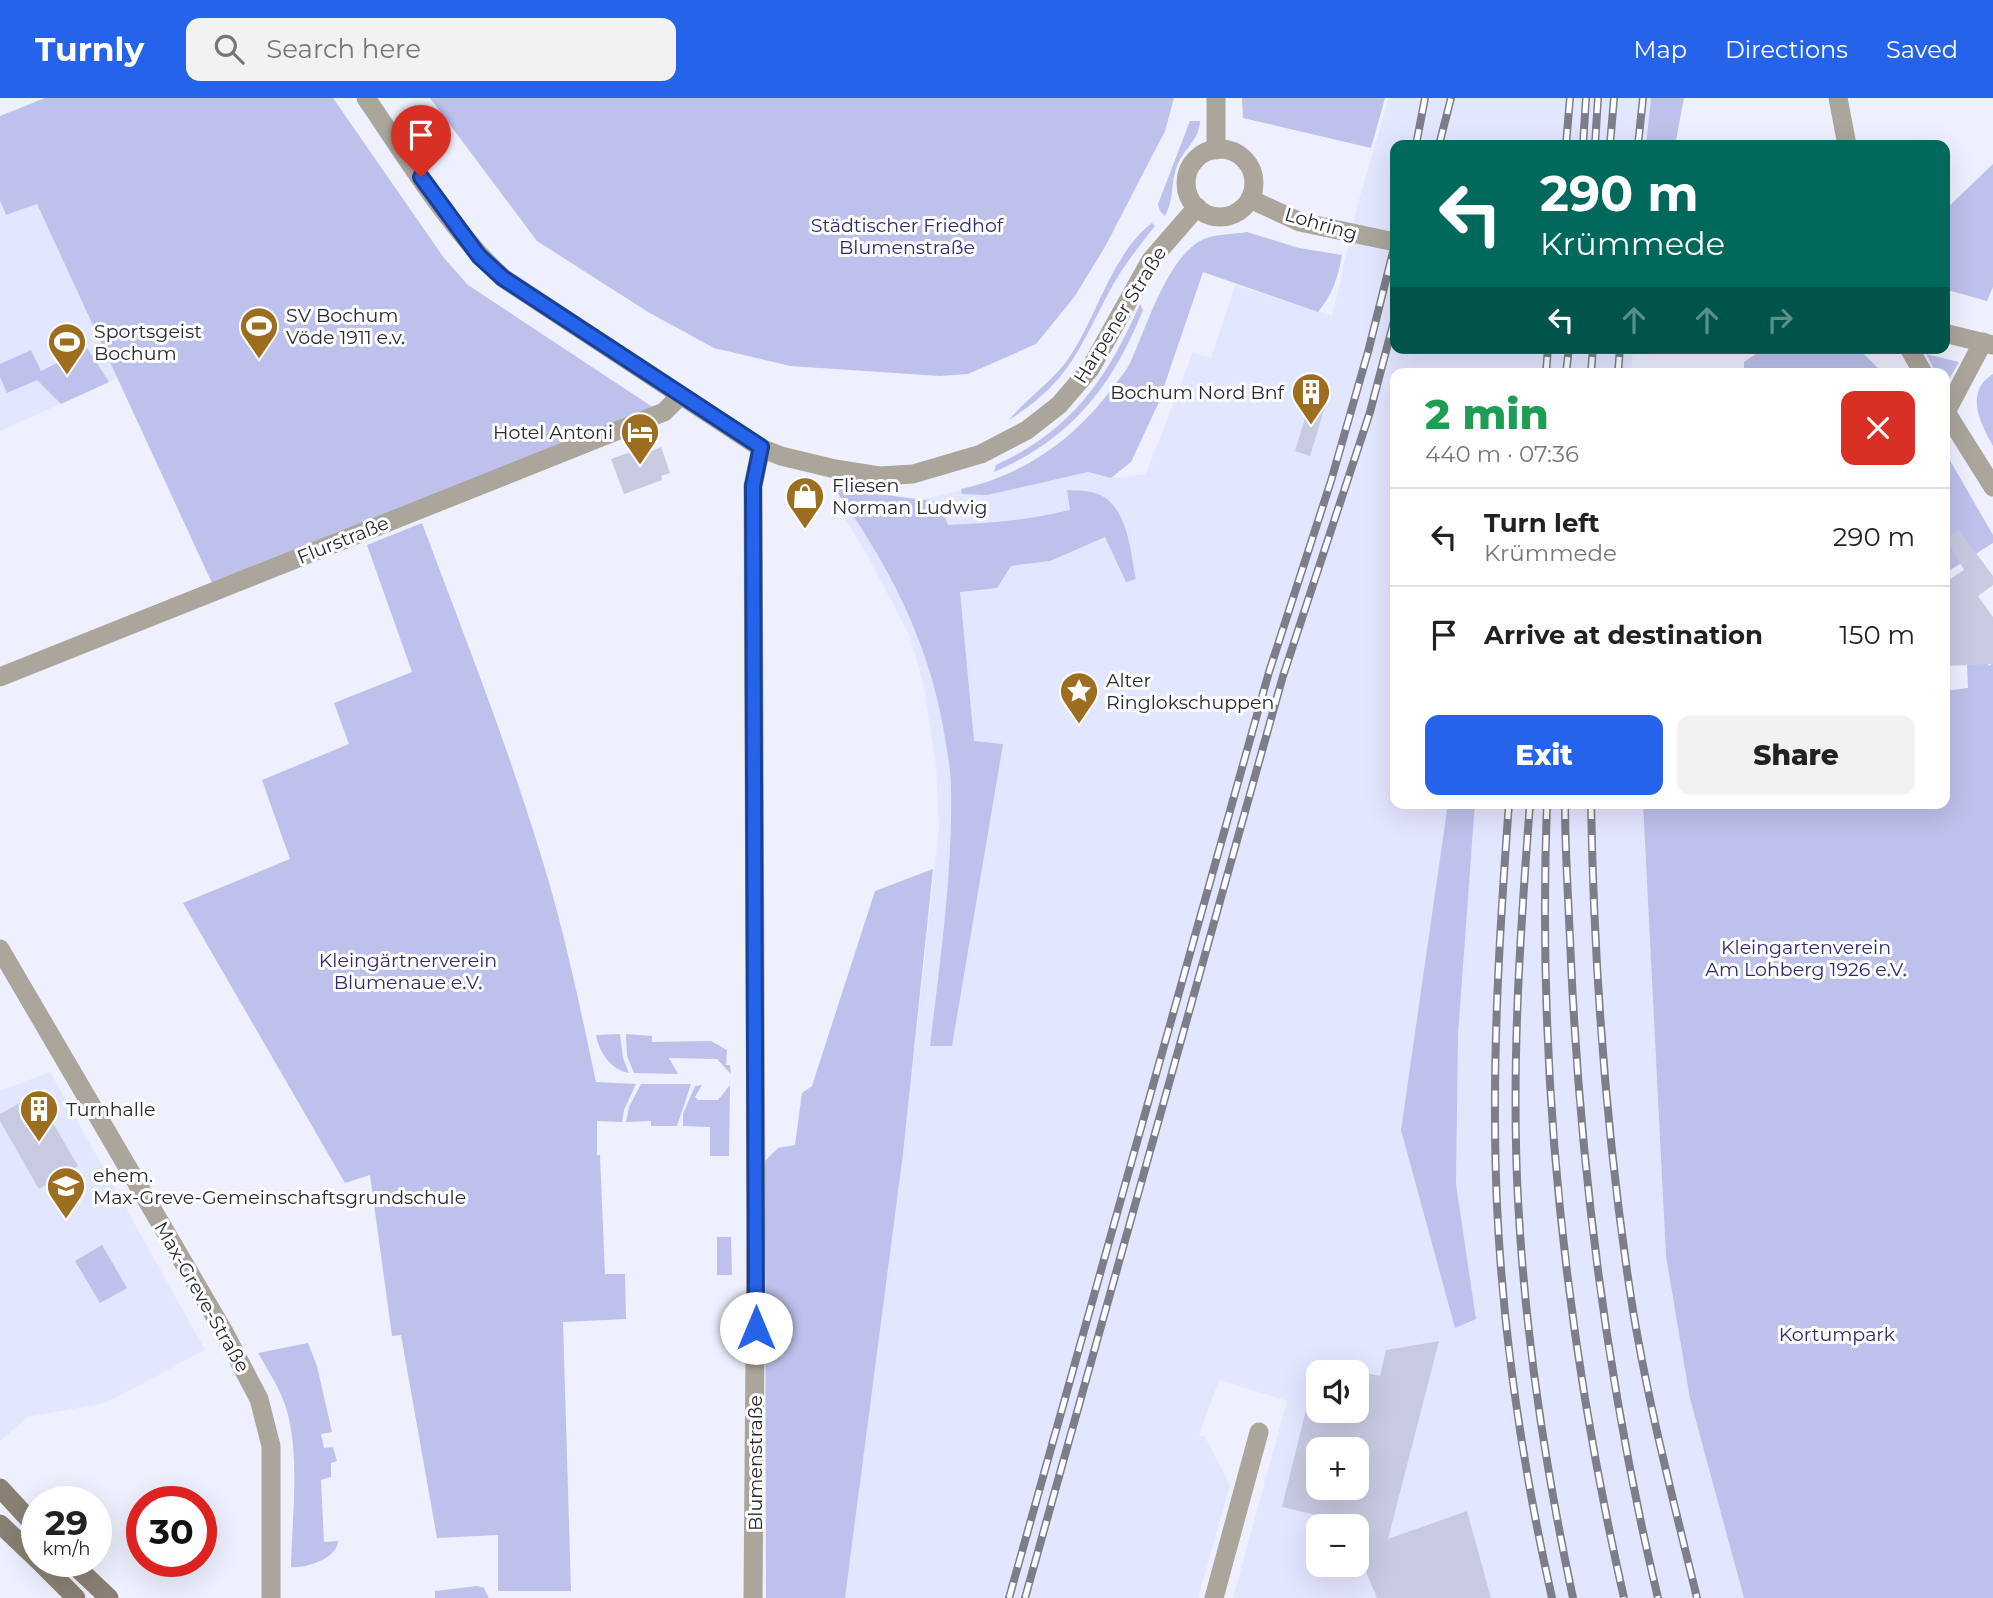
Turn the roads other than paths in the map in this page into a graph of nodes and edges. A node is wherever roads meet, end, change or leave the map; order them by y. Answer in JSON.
{"nodes":[{"id":1,"x":366,"y":98,"type":"edge"},
{"id":2,"x":1216,"y":98,"type":"edge"},
{"id":3,"x":1838,"y":98,"type":"edge"},
{"id":4,"x":1846,"y":140,"type":"edge"},
{"id":5,"x":1216,"y":150,"type":"junction"},
{"id":6,"x":1250,"y":200,"type":"junction"},
{"id":7,"x":1197,"y":206,"type":"junction"},
{"id":8,"x":1390,"y":241,"type":"edge"},
{"id":9,"x":1950,"y":334,"type":"edge"},
{"id":10,"x":1988,"y":343,"type":"edge"},
{"id":11,"x":681,"y":395,"type":"junction"},
{"id":12,"x":1950,"y":402,"type":"edge"},
{"id":13,"x":1950,"y":418,"type":"edge"},
{"id":14,"x":761,"y":447,"type":"junction"},
{"id":15,"x":1993,"y":487,"type":"edge"},
{"id":16,"x":0,"y":677,"type":"edge"},
{"id":17,"x":0,"y":949,"type":"edge"},
{"id":18,"x":1259,"y":1432,"type":"dead end"},
{"id":19,"x":0,"y":1488,"type":"edge"},
{"id":20,"x":21,"y":1511,"type":"edge"},
{"id":21,"x":0,"y":1524,"type":"edge"},
{"id":22,"x":21,"y":1544,"type":"edge"},
{"id":23,"x":55,"y":1577,"type":"edge"},
{"id":24,"x":87,"y":1577,"type":"edge"},
{"id":25,"x":76,"y":1598,"type":"edge"},
{"id":26,"x":109,"y":1598,"type":"edge"},
{"id":27,"x":271,"y":1598,"type":"edge"},
{"id":28,"x":753,"y":1598,"type":"edge"},
{"id":29,"x":1214,"y":1598,"type":"edge"}],
"edges":[{"from":1,"to":11,"type":"street","name":"Harpener Straße"},
{"from":2,"to":5,"type":"street"},
{"from":3,"to":4,"type":"street"},
{"from":5,"to":6,"type":"street"},
{"from":5,"to":7,"type":"street"},
{"from":6,"to":7,"type":"street"},
{"from":6,"to":8,"type":"street","name":"Lohring"},
{"from":7,"to":14,"type":"street","name":"Harpener Straße"},
{"from":9,"to":10,"type":"street"},
{"from":10,"to":12,"type":"street"},
{"from":11,"to":14,"type":"street","name":"Harpener Straße"},
{"from":11,"to":16,"type":"street","name":"Flurstraße"},
{"from":13,"to":15,"type":"street"},
{"from":14,"to":28,"type":"street","name":"Blumenstraße"},
{"from":17,"to":27,"type":"street","name":"Max-Greve-Straße"},
{"from":18,"to":29,"type":"street"},
{"from":19,"to":20,"type":"main road"},
{"from":21,"to":22,"type":"main road"},
{"from":23,"to":25,"type":"main road"},
{"from":24,"to":26,"type":"main road"}]}
